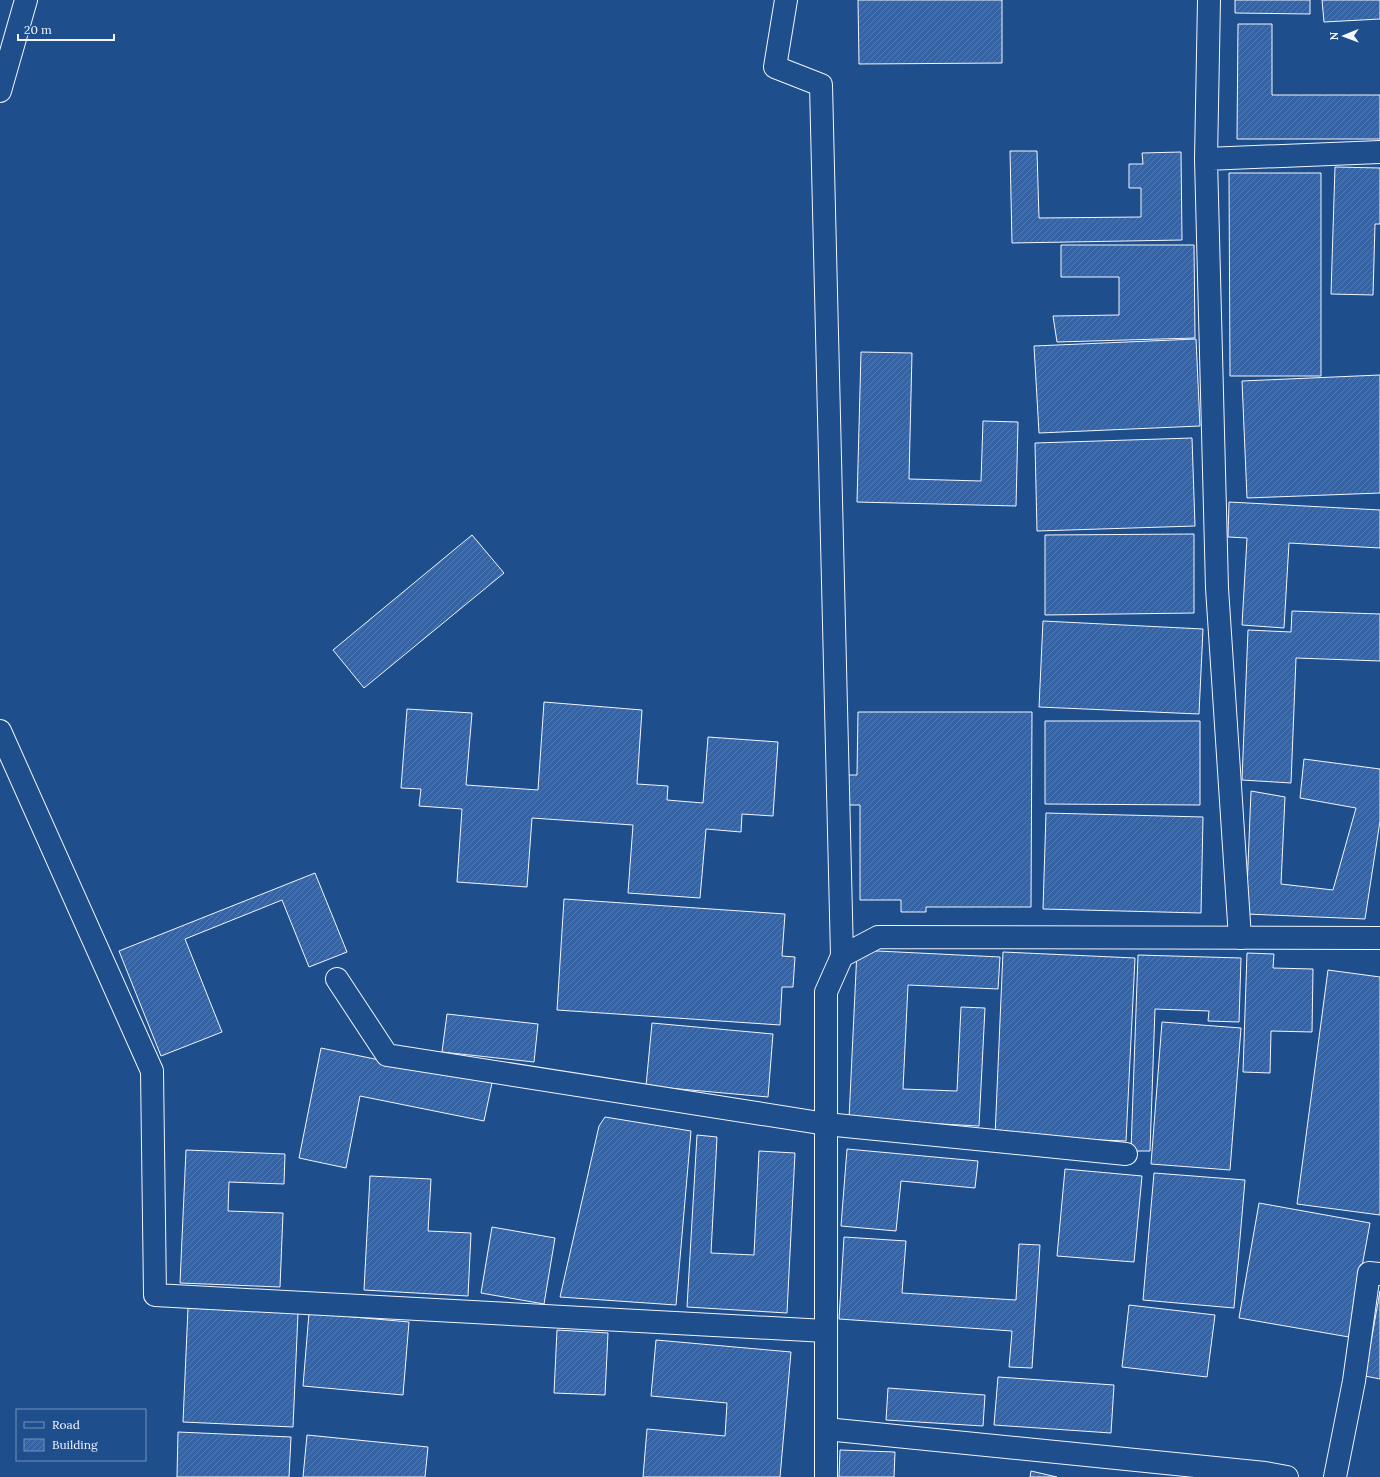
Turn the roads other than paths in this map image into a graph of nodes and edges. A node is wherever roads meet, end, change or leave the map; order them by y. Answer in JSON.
{"nodes":[{"id":1,"x":26,"y":0,"type":"edge"},
{"id":2,"x":786,"y":0,"type":"edge"},
{"id":3,"x":1209,"y":0,"type":"edge"},
{"id":4,"x":0,"y":91,"type":"edge"},
{"id":5,"x":1380,"y":152,"type":"edge"},
{"id":6,"x":1206,"y":159,"type":"junction"},
{"id":7,"x":0,"y":731,"type":"edge"},
{"id":8,"x":1240,"y":938,"type":"junction"},
{"id":9,"x":1380,"y":938,"type":"edge"},
{"id":10,"x":842,"y":956,"type":"junction"},
{"id":11,"x":337,"y":979,"type":"dead end"},
{"id":12,"x":826,"y":1124,"type":"junction"},
{"id":13,"x":1126,"y":1154,"type":"dead end"},
{"id":14,"x":1380,"y":1274,"type":"edge"},
{"id":15,"x":826,"y":1331,"type":"junction"},
{"id":16,"x":826,"y":1429,"type":"junction"},
{"id":17,"x":826,"y":1477,"type":"edge"},
{"id":18,"x":1287,"y":1477,"type":"edge"},
{"id":19,"x":1335,"y":1477,"type":"edge"}],
"edges":[{"from":1,"to":4,"type":"street"},
{"from":2,"to":10,"type":"street"},
{"from":3,"to":6,"type":"street"},
{"from":5,"to":6,"type":"street"},
{"from":6,"to":8,"type":"street"},
{"from":7,"to":15,"type":"street"},
{"from":8,"to":9,"type":"street"},
{"from":8,"to":10,"type":"street"},
{"from":10,"to":12,"type":"street"},
{"from":11,"to":12,"type":"street"},
{"from":12,"to":13,"type":"street"},
{"from":12,"to":15,"type":"street"},
{"from":14,"to":19,"type":"street"},
{"from":15,"to":16,"type":"street"},
{"from":16,"to":17,"type":"street"},
{"from":16,"to":18,"type":"street"}]}
